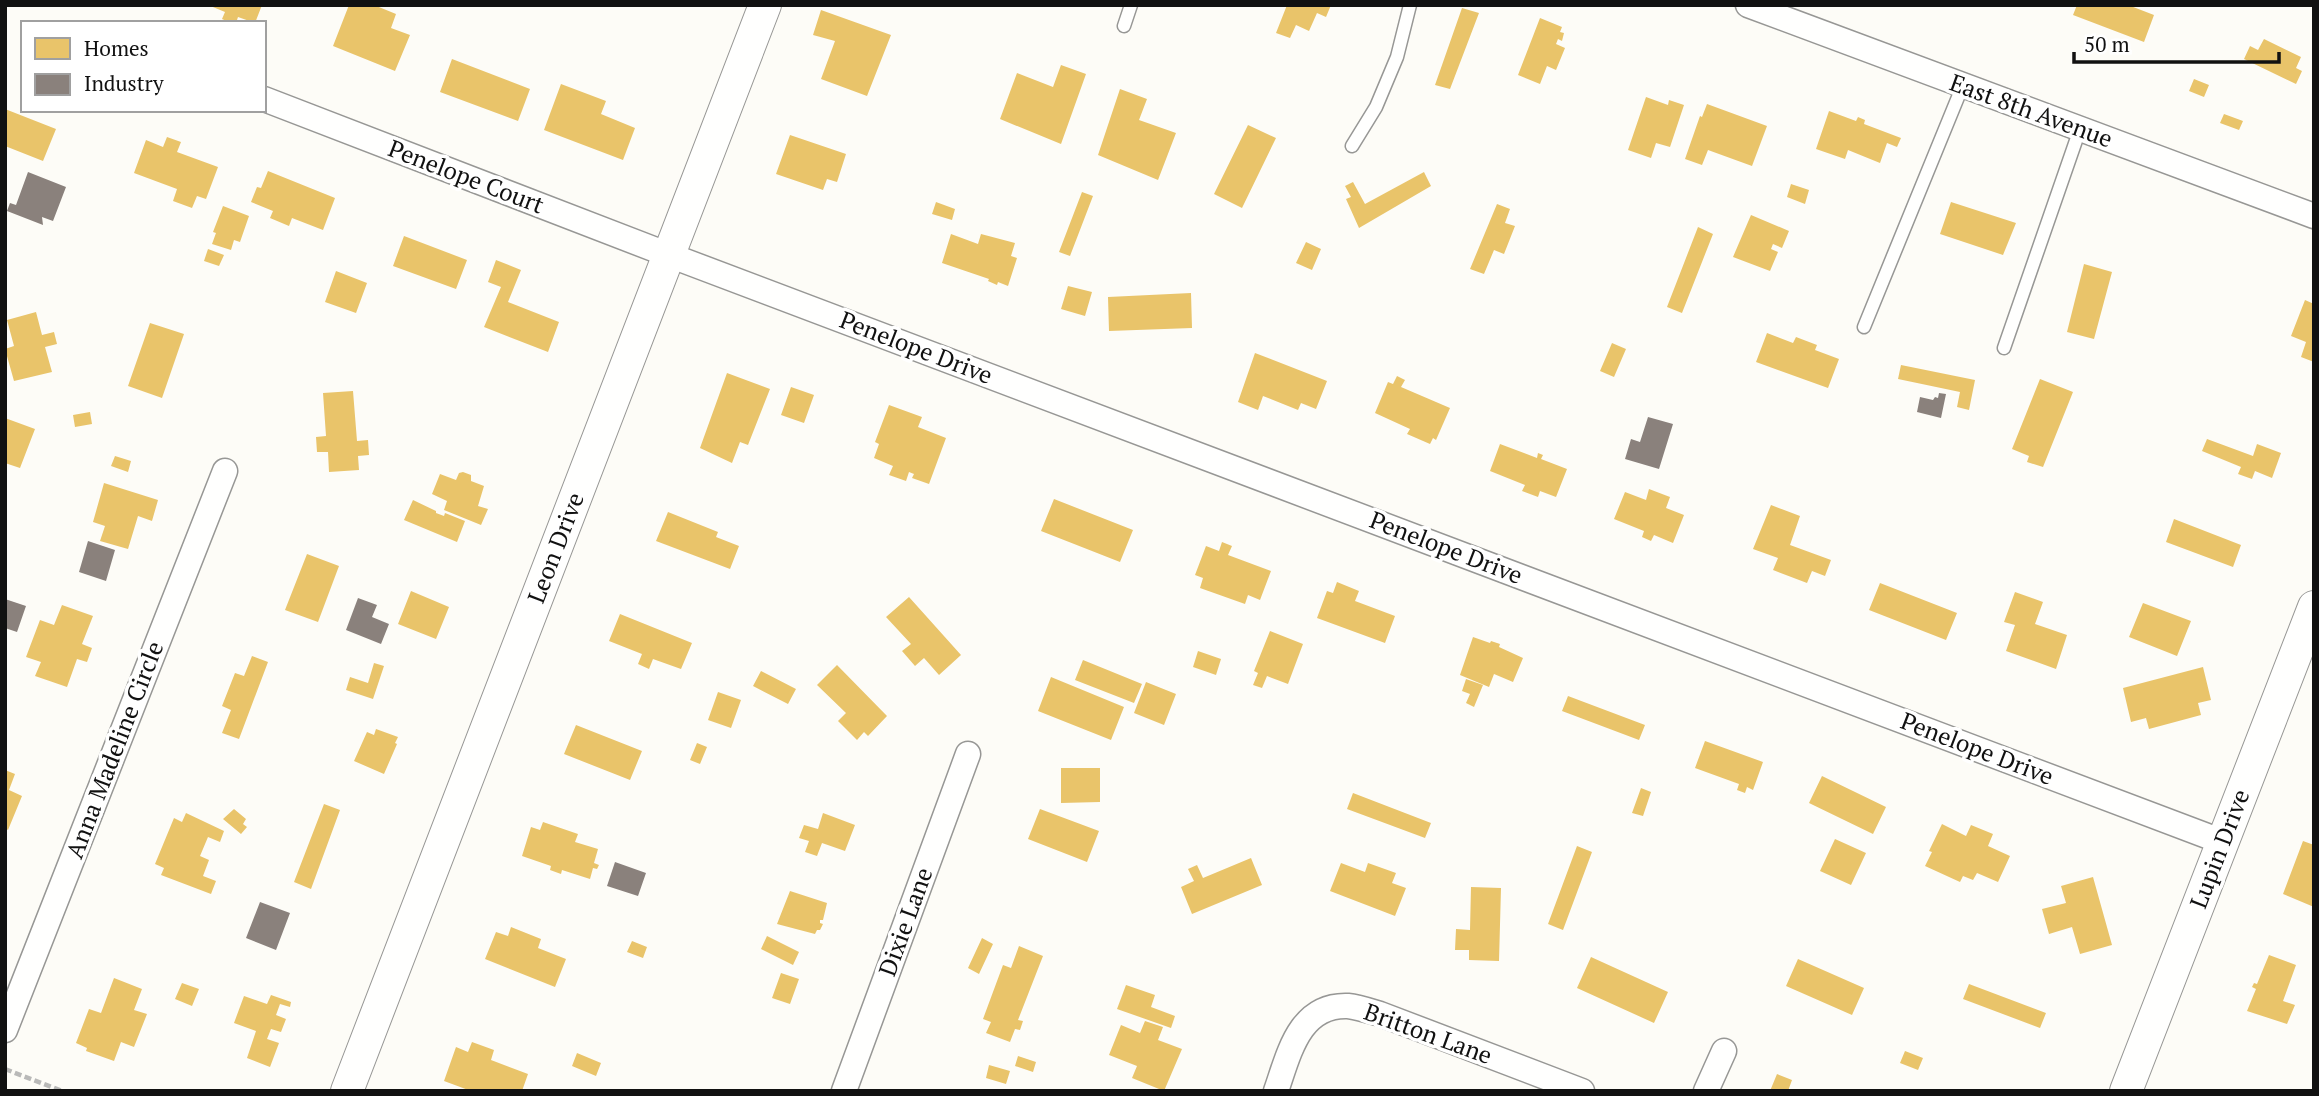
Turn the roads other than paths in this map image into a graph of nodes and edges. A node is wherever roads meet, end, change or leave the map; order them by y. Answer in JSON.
{"nodes":[{"id":1,"x":765,"y":5,"type":"edge"},
{"id":2,"x":1132,"y":5,"type":"edge"},
{"id":3,"x":1410,"y":5,"type":"edge"},
{"id":4,"x":1748,"y":5,"type":"edge"},
{"id":5,"x":1124,"y":26,"type":"dead end"},
{"id":6,"x":1963,"y":85,"type":"junction"},
{"id":7,"x":266,"y":100,"type":"edge"},
{"id":8,"x":2080,"y":129,"type":"junction"},
{"id":9,"x":1352,"y":146,"type":"dead end"},
{"id":10,"x":2314,"y":216,"type":"edge"},
{"id":11,"x":669,"y":255,"type":"junction"},
{"id":12,"x":1864,"y":327,"type":"dead end"},
{"id":13,"x":2004,"y":348,"type":"dead end"},
{"id":14,"x":225,"y":471,"type":"dead end"},
{"id":15,"x":2314,"y":607,"type":"edge"},
{"id":16,"x":968,"y":754,"type":"dead end"},
{"id":17,"x":2223,"y":842,"type":"junction"},
{"id":18,"x":5,"y":1030,"type":"edge"},
{"id":19,"x":1724,"y":1051,"type":"dead end"},
{"id":20,"x":347,"y":1091,"type":"edge"},
{"id":21,"x":844,"y":1091,"type":"edge"},
{"id":22,"x":1276,"y":1091,"type":"edge"},
{"id":23,"x":1582,"y":1091,"type":"edge"},
{"id":24,"x":1706,"y":1091,"type":"edge"},
{"id":25,"x":2126,"y":1091,"type":"edge"}],
"edges":[{"from":1,"to":11,"type":"street","name":"Leon Drive"},
{"from":2,"to":5,"type":"lane"},
{"from":3,"to":9,"type":"lane"},
{"from":4,"to":6,"type":"street","name":"East 8th Avenue"},
{"from":6,"to":8,"type":"street","name":"East 8th Avenue"},
{"from":6,"to":12,"type":"lane"},
{"from":7,"to":11,"type":"street","name":"Penelope Court"},
{"from":8,"to":10,"type":"street","name":"East 8th Avenue"},
{"from":8,"to":13,"type":"lane"},
{"from":11,"to":17,"type":"street","name":"Penelope Drive"},
{"from":11,"to":20,"type":"street","name":"Leon Drive"},
{"from":14,"to":18,"type":"street","name":"Anna Madeline Circle"},
{"from":15,"to":17,"type":"street","name":"Lupin Drive"},
{"from":16,"to":21,"type":"street","name":"Dixie Lane"},
{"from":17,"to":25,"type":"street","name":"Lupin Drive"},
{"from":19,"to":24,"type":"street"},
{"from":22,"to":23,"type":"street","name":"Britton Lane"}]}
